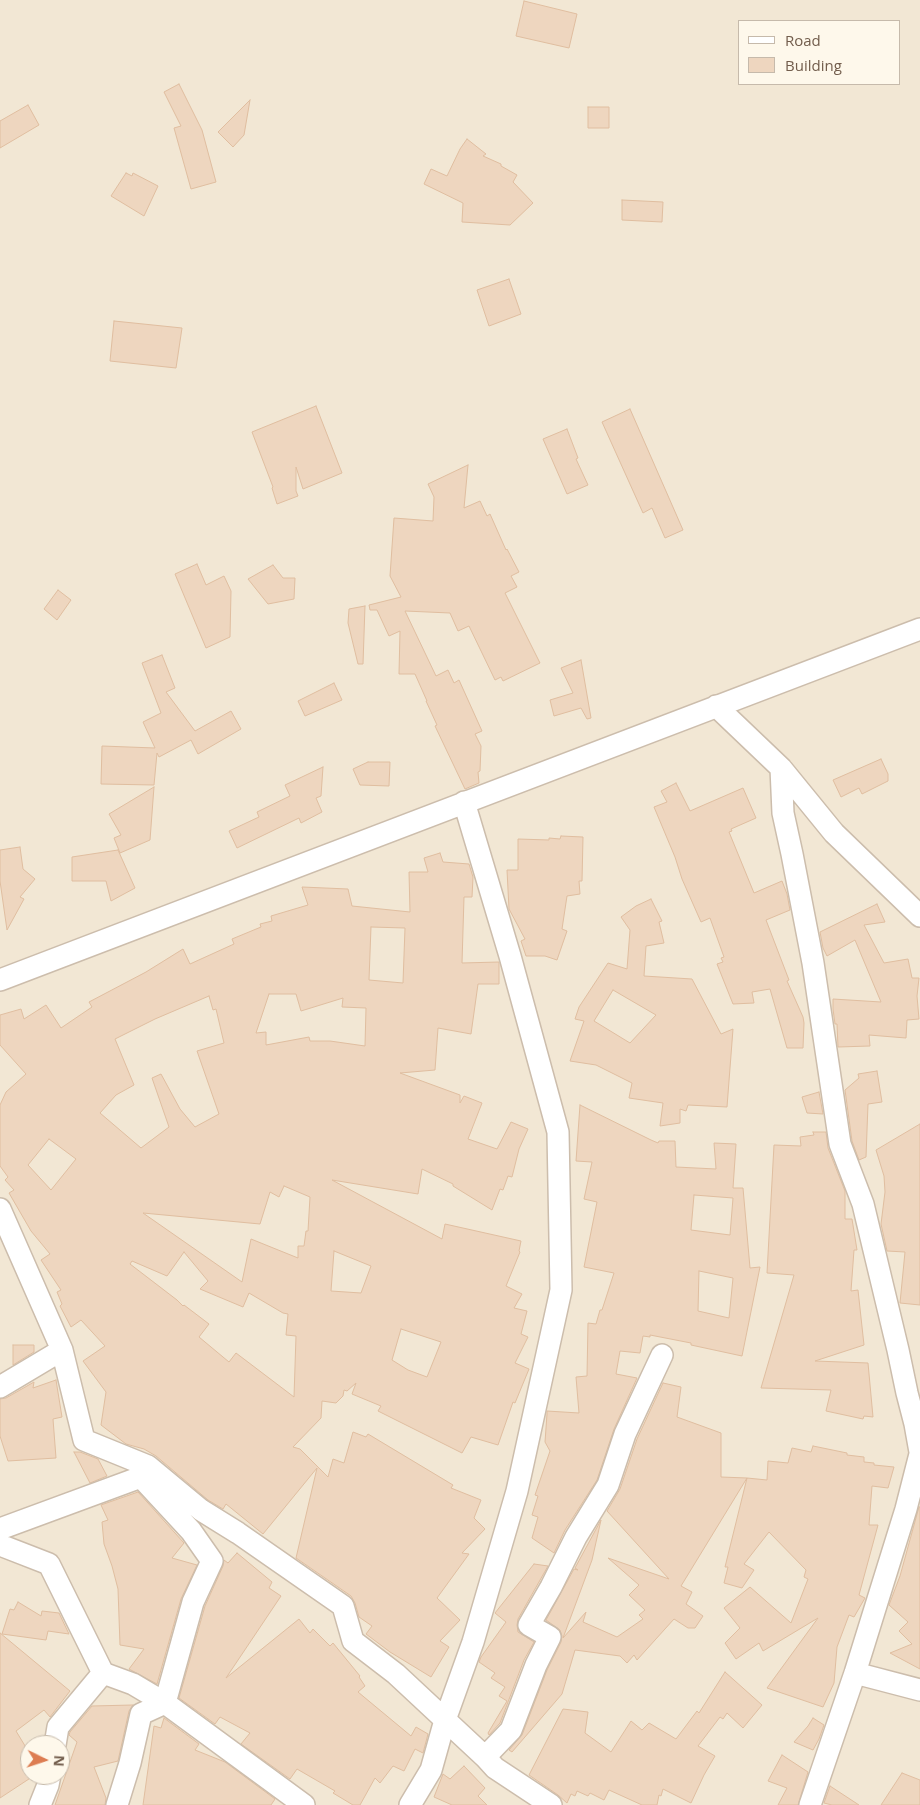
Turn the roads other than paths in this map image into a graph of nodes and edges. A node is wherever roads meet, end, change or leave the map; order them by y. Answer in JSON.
{"nodes":[{"id":1,"x":920,"y":628,"type":"edge"},
{"id":2,"x":716,"y":706,"type":"junction"},
{"id":3,"x":781,"y":768,"type":"junction"},
{"id":4,"x":464,"y":802,"type":"junction"},
{"id":5,"x":920,"y":916,"type":"edge"},
{"id":6,"x":0,"y":980,"type":"edge"},
{"id":7,"x":0,"y":1210,"type":"edge"},
{"id":8,"x":62,"y":1350,"type":"junction"},
{"id":9,"x":662,"y":1355,"type":"dead end"},
{"id":10,"x":0,"y":1387,"type":"edge"},
{"id":11,"x":920,"y":1453,"type":"edge"},
{"id":12,"x":145,"y":1472,"type":"junction"},
{"id":13,"x":0,"y":1529,"type":"edge"},
{"id":14,"x":0,"y":1545,"type":"edge"},
{"id":15,"x":103,"y":1673,"type":"junction"},
{"id":16,"x":855,"y":1673,"type":"junction"},
{"id":17,"x":920,"y":1690,"type":"edge"},
{"id":18,"x":165,"y":1703,"type":"junction"},
{"id":19,"x":445,"y":1720,"type":"junction"},
{"id":20,"x":57,"y":1735,"type":"edge"},
{"id":21,"x":485,"y":1757,"type":"junction"},
{"id":22,"x":48,"y":1785,"type":"edge"},
{"id":23,"x":40,"y":1805,"type":"edge"},
{"id":24,"x":117,"y":1805,"type":"edge"},
{"id":25,"x":304,"y":1805,"type":"edge"},
{"id":26,"x":410,"y":1805,"type":"edge"},
{"id":27,"x":551,"y":1805,"type":"edge"},
{"id":28,"x":810,"y":1805,"type":"edge"}],
"edges":[{"from":1,"to":2,"type":"street"},
{"from":2,"to":3,"type":"street"},
{"from":2,"to":4,"type":"street"},
{"from":3,"to":5,"type":"street"},
{"from":3,"to":11,"type":"street"},
{"from":4,"to":6,"type":"street"},
{"from":4,"to":19,"type":"street"},
{"from":7,"to":8,"type":"street"},
{"from":8,"to":10,"type":"street"},
{"from":8,"to":12,"type":"street"},
{"from":9,"to":21,"type":"street"},
{"from":11,"to":16,"type":"street"},
{"from":12,"to":13,"type":"street"},
{"from":12,"to":18,"type":"street"},
{"from":12,"to":19,"type":"street"},
{"from":14,"to":15,"type":"street"},
{"from":15,"to":18,"type":"street"},
{"from":15,"to":20,"type":"street"},
{"from":16,"to":17,"type":"street"},
{"from":16,"to":28,"type":"street"},
{"from":18,"to":24,"type":"street"},
{"from":18,"to":25,"type":"street"},
{"from":19,"to":21,"type":"street"},
{"from":19,"to":26,"type":"street"},
{"from":21,"to":27,"type":"street"},
{"from":22,"to":23,"type":"street"}]}
